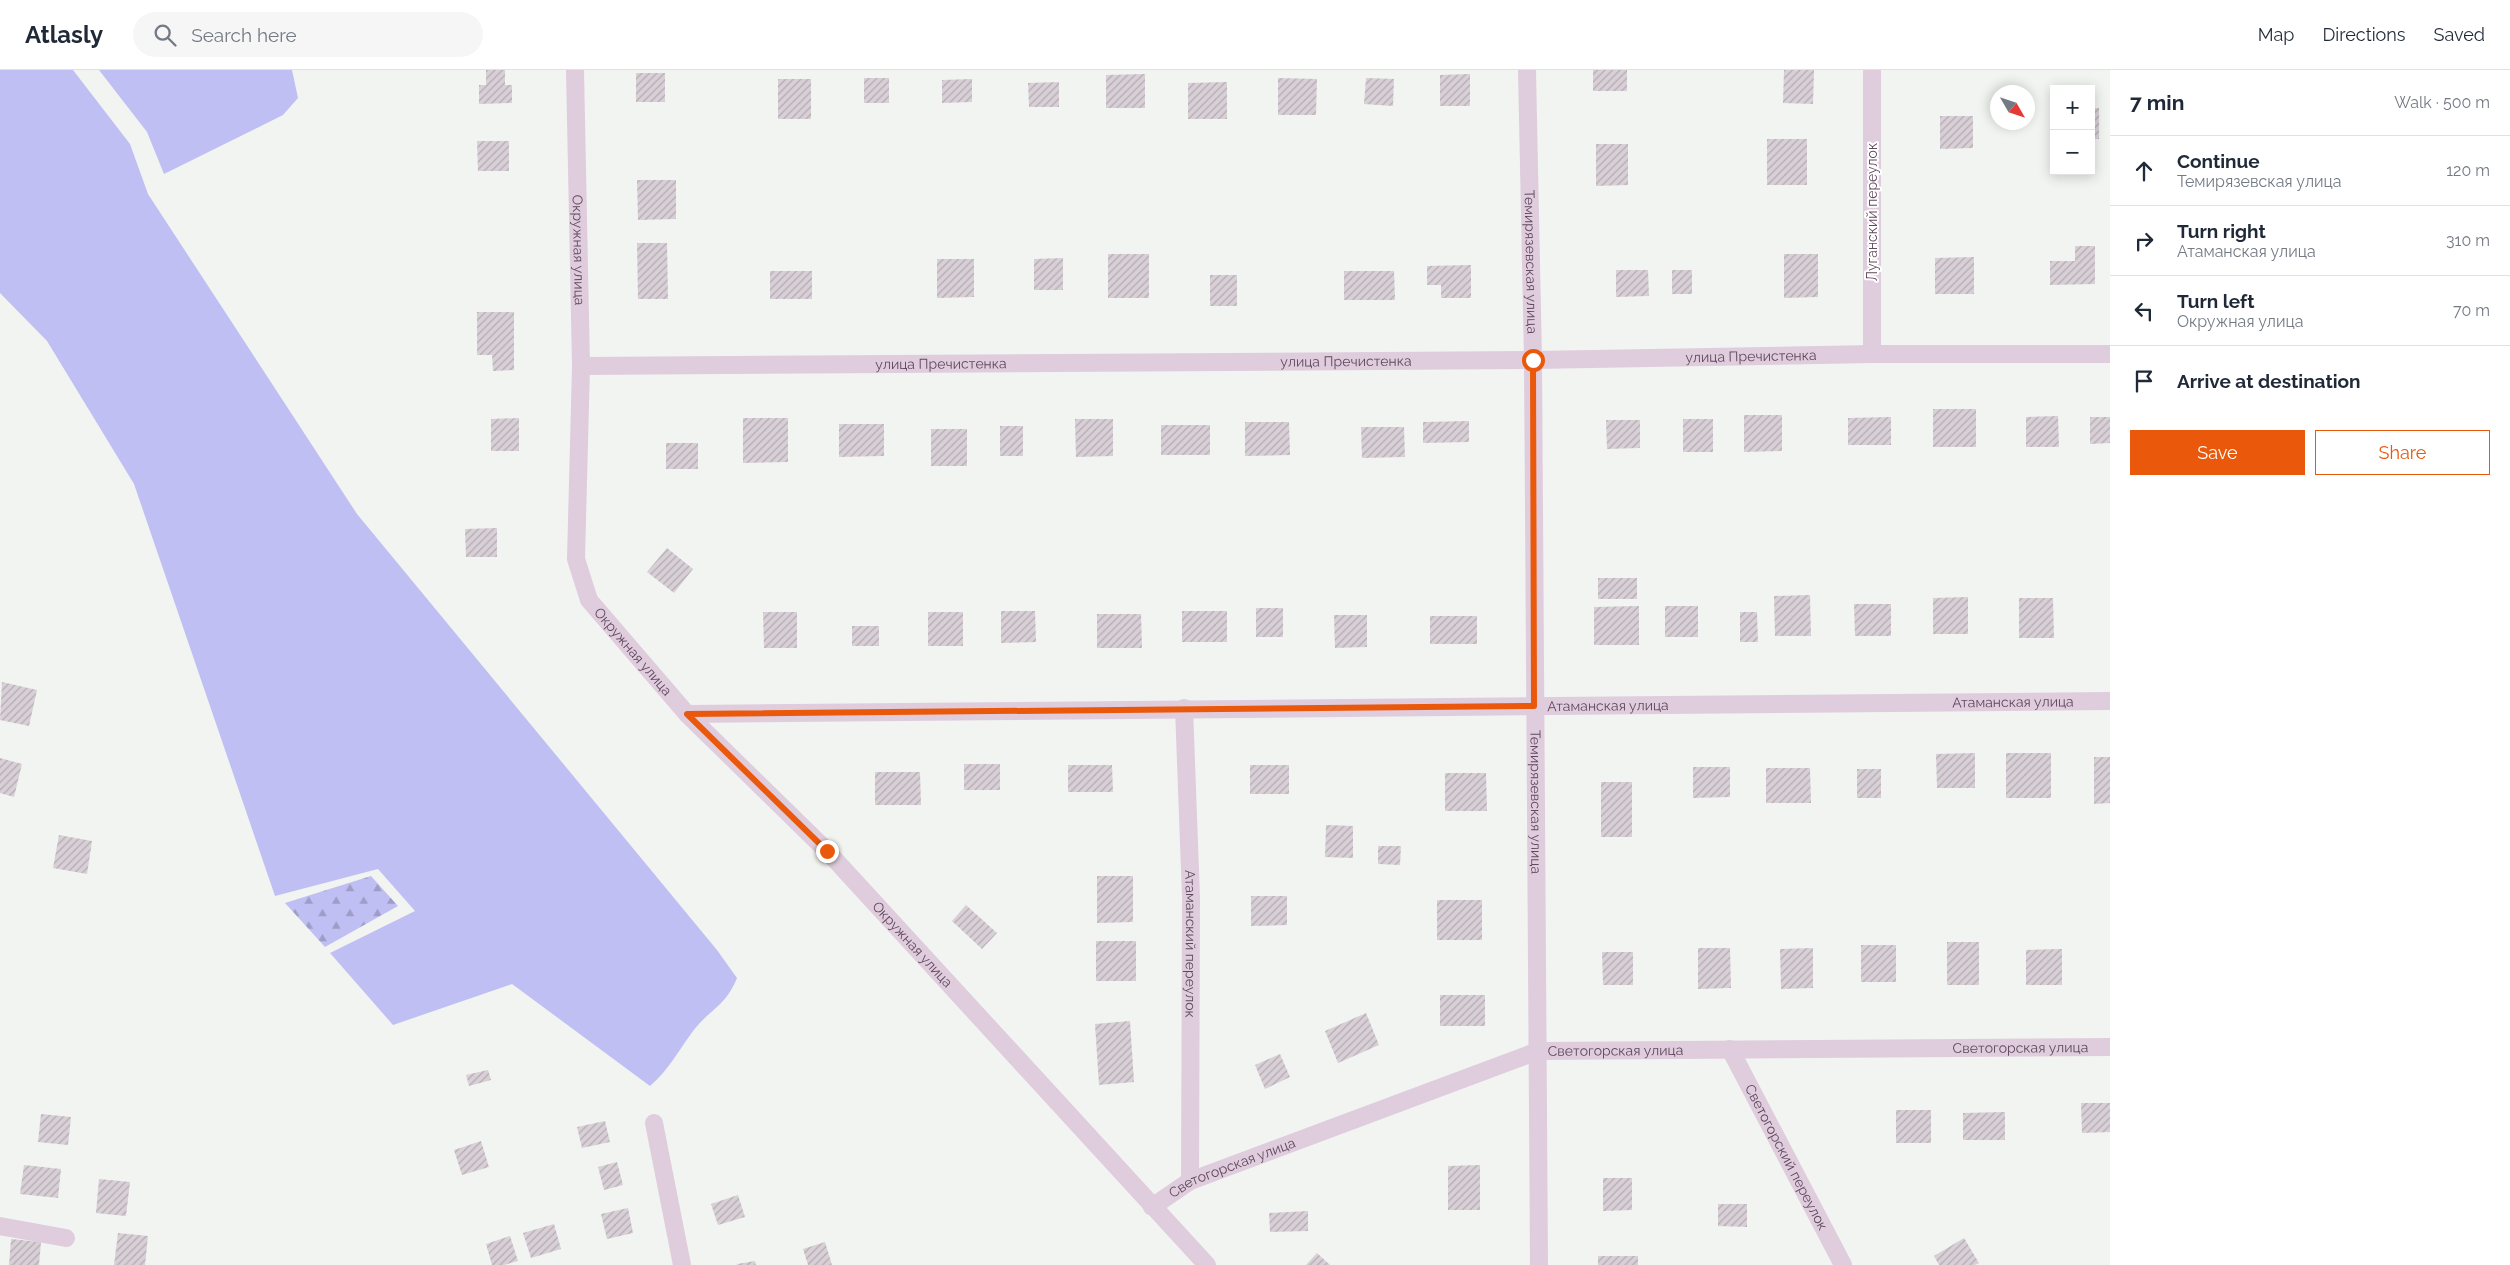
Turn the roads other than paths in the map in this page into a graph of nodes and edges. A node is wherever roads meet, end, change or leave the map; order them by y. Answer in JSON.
{"nodes":[{"id":1,"x":575,"y":70,"type":"edge"},
{"id":2,"x":1526,"y":70,"type":"edge"},
{"id":3,"x":1872,"y":70,"type":"edge"},
{"id":4,"x":1872,"y":354,"type":"junction"},
{"id":5,"x":2110,"y":354,"type":"edge"},
{"id":6,"x":1533,"y":360,"type":"junction"},
{"id":7,"x":581,"y":366,"type":"junction"},
{"id":8,"x":2110,"y":701,"type":"edge"},
{"id":9,"x":1534,"y":706,"type":"junction"},
{"id":10,"x":1184,"y":708,"type":"junction"},
{"id":11,"x":687,"y":714,"type":"junction"},
{"id":12,"x":2110,"y":1047,"type":"edge"},
{"id":13,"x":1730,"y":1049,"type":"junction"},
{"id":14,"x":1538,"y":1051,"type":"junction"},
{"id":15,"x":654,"y":1123,"type":"dead end"},
{"id":16,"x":1190,"y":1181,"type":"junction"},
{"id":17,"x":1152,"y":1207,"type":"junction"},
{"id":18,"x":0,"y":1226,"type":"edge"},
{"id":19,"x":66,"y":1238,"type":"dead end"},
{"id":20,"x":682,"y":1265,"type":"edge"},
{"id":21,"x":1207,"y":1265,"type":"edge"},
{"id":22,"x":1539,"y":1265,"type":"edge"},
{"id":23,"x":1843,"y":1265,"type":"edge"}],
"edges":[{"from":1,"to":7,"type":"street","name":"Окружная улица"},
{"from":2,"to":6,"type":"street","name":"Темирязевская улица"},
{"from":3,"to":4,"type":"street","name":"Луганский переулок"},
{"from":4,"to":5,"type":"street","name":"улица Пречистенка"},
{"from":4,"to":6,"type":"street","name":"улица Пречистенка"},
{"from":6,"to":7,"type":"street","name":"улица Пречистенка"},
{"from":6,"to":9,"type":"street","name":"Темирязевская улица"},
{"from":7,"to":11,"type":"street","name":"Окружная улица"},
{"from":8,"to":9,"type":"street","name":"Атаманская улица"},
{"from":9,"to":10,"type":"street","name":"Атаманская улица"},
{"from":9,"to":14,"type":"street","name":"Темирязевская улица"},
{"from":10,"to":11,"type":"street","name":"Атаманская улица"},
{"from":10,"to":16,"type":"street","name":"Атаманский переулок"},
{"from":11,"to":17,"type":"street","name":"Окружная улица"},
{"from":12,"to":13,"type":"street","name":"Светогорская улица"},
{"from":13,"to":14,"type":"street","name":"Светогорская улица"},
{"from":13,"to":23,"type":"street","name":"Светогорский переулок"},
{"from":14,"to":16,"type":"street","name":"Светогорская улица"},
{"from":14,"to":22,"type":"street","name":"Темирязевская улица"},
{"from":15,"to":20,"type":"street"},
{"from":16,"to":17,"type":"street","name":"Светогорская улица"},
{"from":17,"to":21,"type":"street","name":"Окружная улица"},
{"from":18,"to":19,"type":"street"}]}
